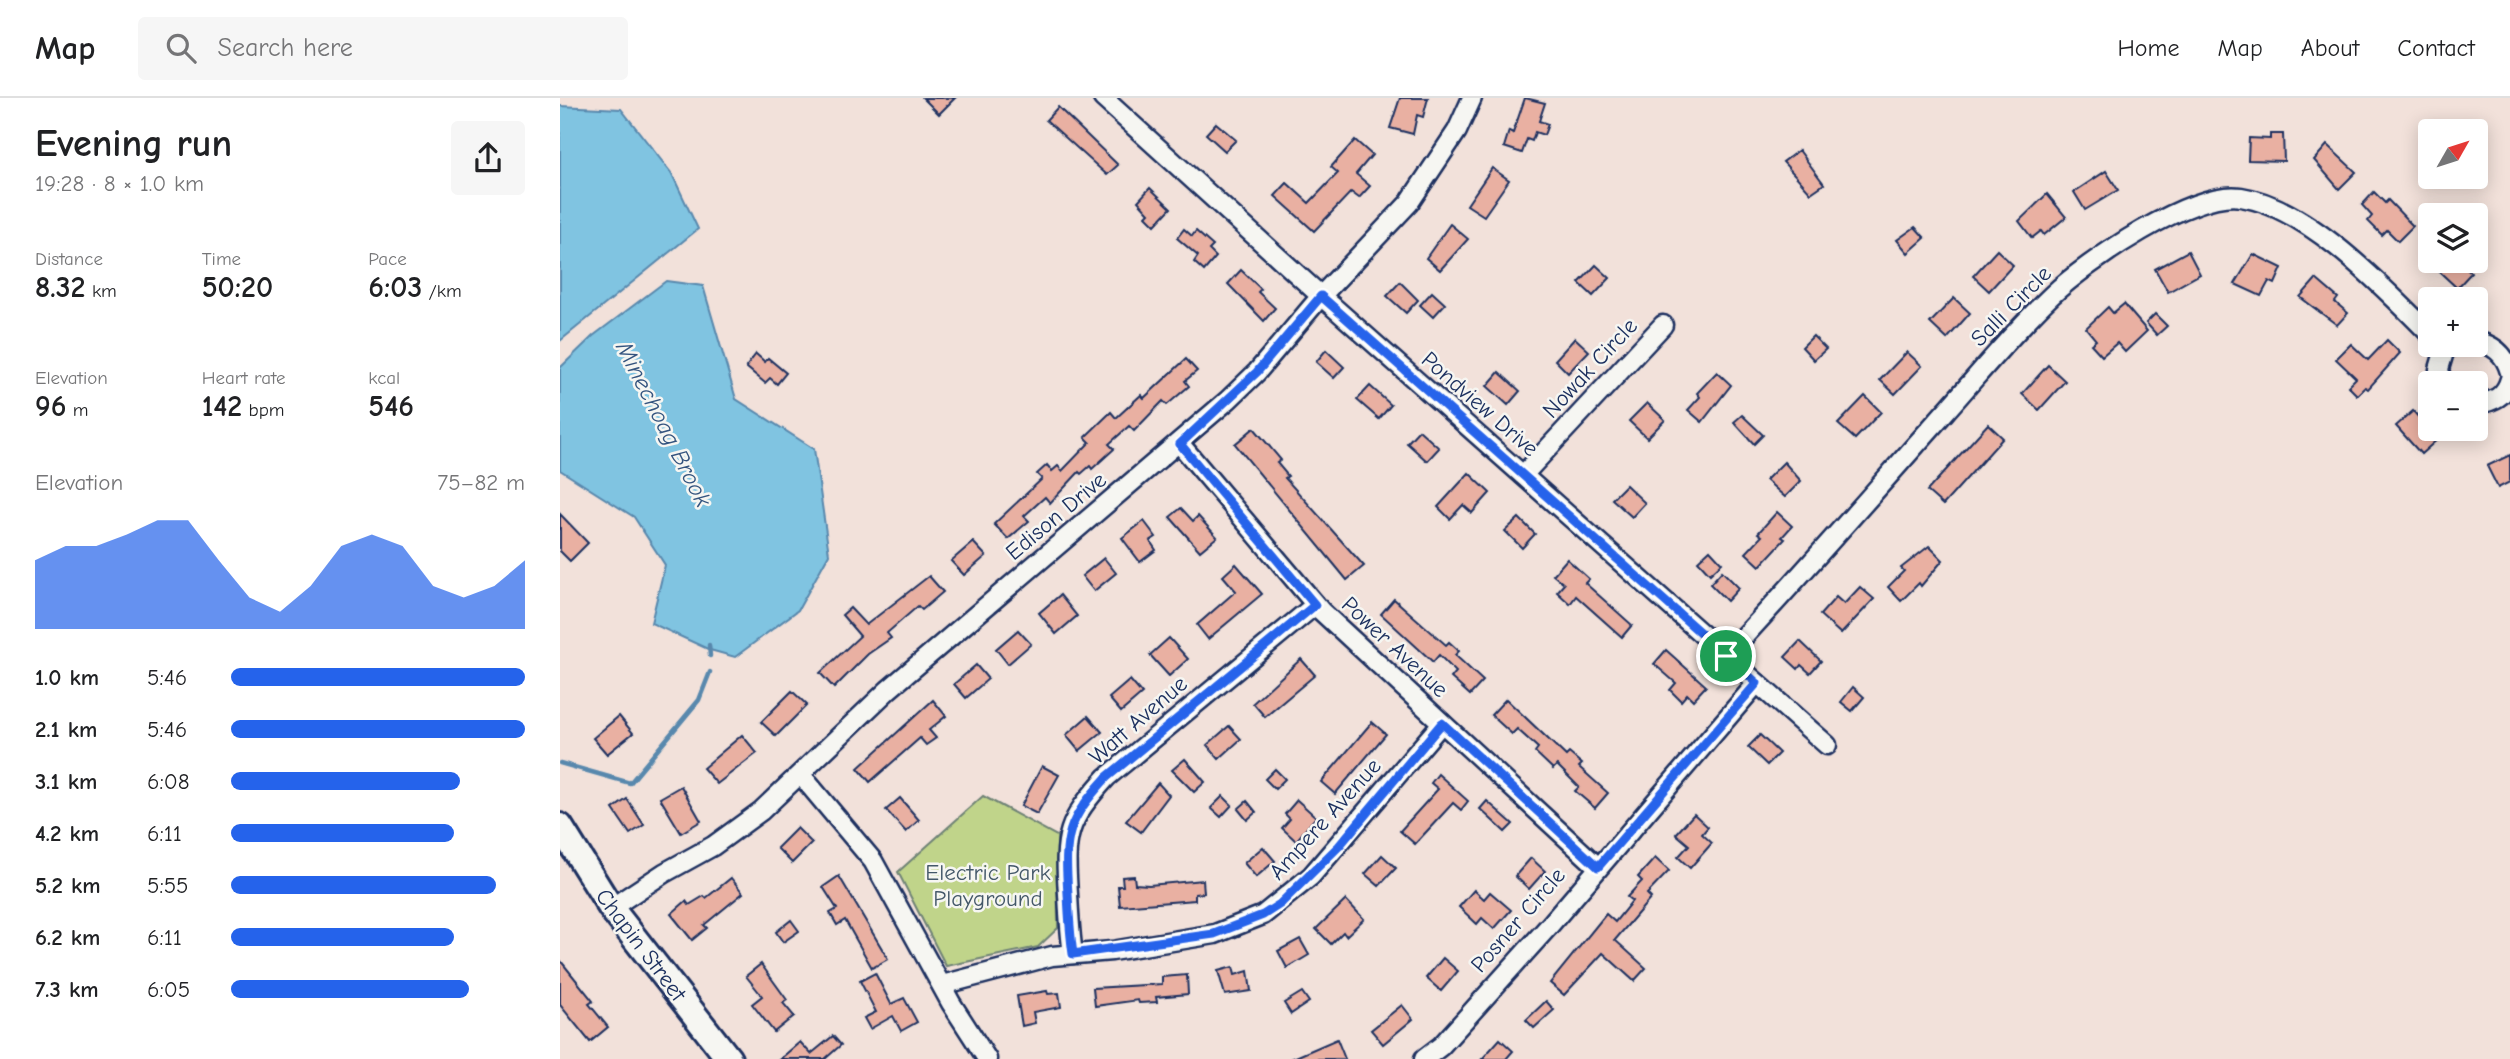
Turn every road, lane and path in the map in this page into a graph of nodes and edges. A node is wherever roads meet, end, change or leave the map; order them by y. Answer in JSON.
{"nodes":[{"id":1,"x":1103,"y":98,"type":"edge"},
{"id":2,"x":1472,"y":98,"type":"edge"},
{"id":3,"x":1321,"y":296,"type":"junction"},
{"id":4,"x":2418,"y":323,"type":"edge"},
{"id":5,"x":1663,"y":325,"type":"dead end"},
{"id":6,"x":2488,"y":345,"type":"edge"},
{"id":7,"x":2510,"y":372,"type":"edge"},
{"id":8,"x":2510,"y":379,"type":"edge"},
{"id":9,"x":2488,"y":403,"type":"edge"},
{"id":10,"x":1180,"y":444,"type":"junction"},
{"id":11,"x":1523,"y":475,"type":"junction"},
{"id":12,"x":1315,"y":605,"type":"junction"},
{"id":13,"x":1726,"y":656,"type":"junction"},
{"id":14,"x":1757,"y":683,"type":"junction"},
{"id":15,"x":1442,"y":723,"type":"junction"},
{"id":16,"x":1827,"y":745,"type":"dead end"},
{"id":17,"x":801,"y":775,"type":"junction"},
{"id":18,"x":560,"y":826,"type":"edge"},
{"id":19,"x":1598,"y":867,"type":"junction"},
{"id":20,"x":611,"y":908,"type":"junction"},
{"id":21,"x":1073,"y":954,"type":"junction"},
{"id":22,"x":942,"y":985,"type":"junction"},
{"id":23,"x":729,"y":1059,"type":"edge"},
{"id":24,"x":987,"y":1059,"type":"edge"},
{"id":25,"x":1424,"y":1059,"type":"edge"}],
"edges":[{"from":1,"to":3,"type":"street","name":"Pondview Drive"},
{"from":2,"to":3,"type":"street","name":"Edison Drive"},
{"from":3,"to":10,"type":"street","name":"Edison Drive"},
{"from":3,"to":11,"type":"street","name":"Pondview Drive"},
{"from":4,"to":13,"type":"street","name":"Salli Circle"},
{"from":5,"to":11,"type":"street","name":"Nowak Circle"},
{"from":6,"to":7,"type":"street"},
{"from":8,"to":9,"type":"street"},
{"from":10,"to":12,"type":"street","name":"Power Avenue"},
{"from":10,"to":17,"type":"street","name":"Edison Drive"},
{"from":11,"to":13,"type":"street","name":"Pondview Drive"},
{"from":12,"to":15,"type":"street","name":"Power Avenue"},
{"from":12,"to":21,"type":"street","name":"Watt Avenue"},
{"from":13,"to":14,"type":"street","name":"Pondview Drive"},
{"from":14,"to":16,"type":"street","name":"Pondview Drive"},
{"from":14,"to":19,"type":"street","name":"Posner Circle"},
{"from":15,"to":19,"type":"street","name":"Power Avenue"},
{"from":15,"to":21,"type":"street","name":"Ampere Avenue"},
{"from":17,"to":20,"type":"street","name":"Edison Drive"},
{"from":17,"to":22,"type":"street"},
{"from":18,"to":20,"type":"main road","name":"Chapin Street"},
{"from":19,"to":25,"type":"street","name":"Posner Circle"},
{"from":20,"to":23,"type":"main road","name":"Chapin Street"},
{"from":21,"to":22,"type":"street","name":"Ampere Avenue"},
{"from":22,"to":24,"type":"street"}]}
